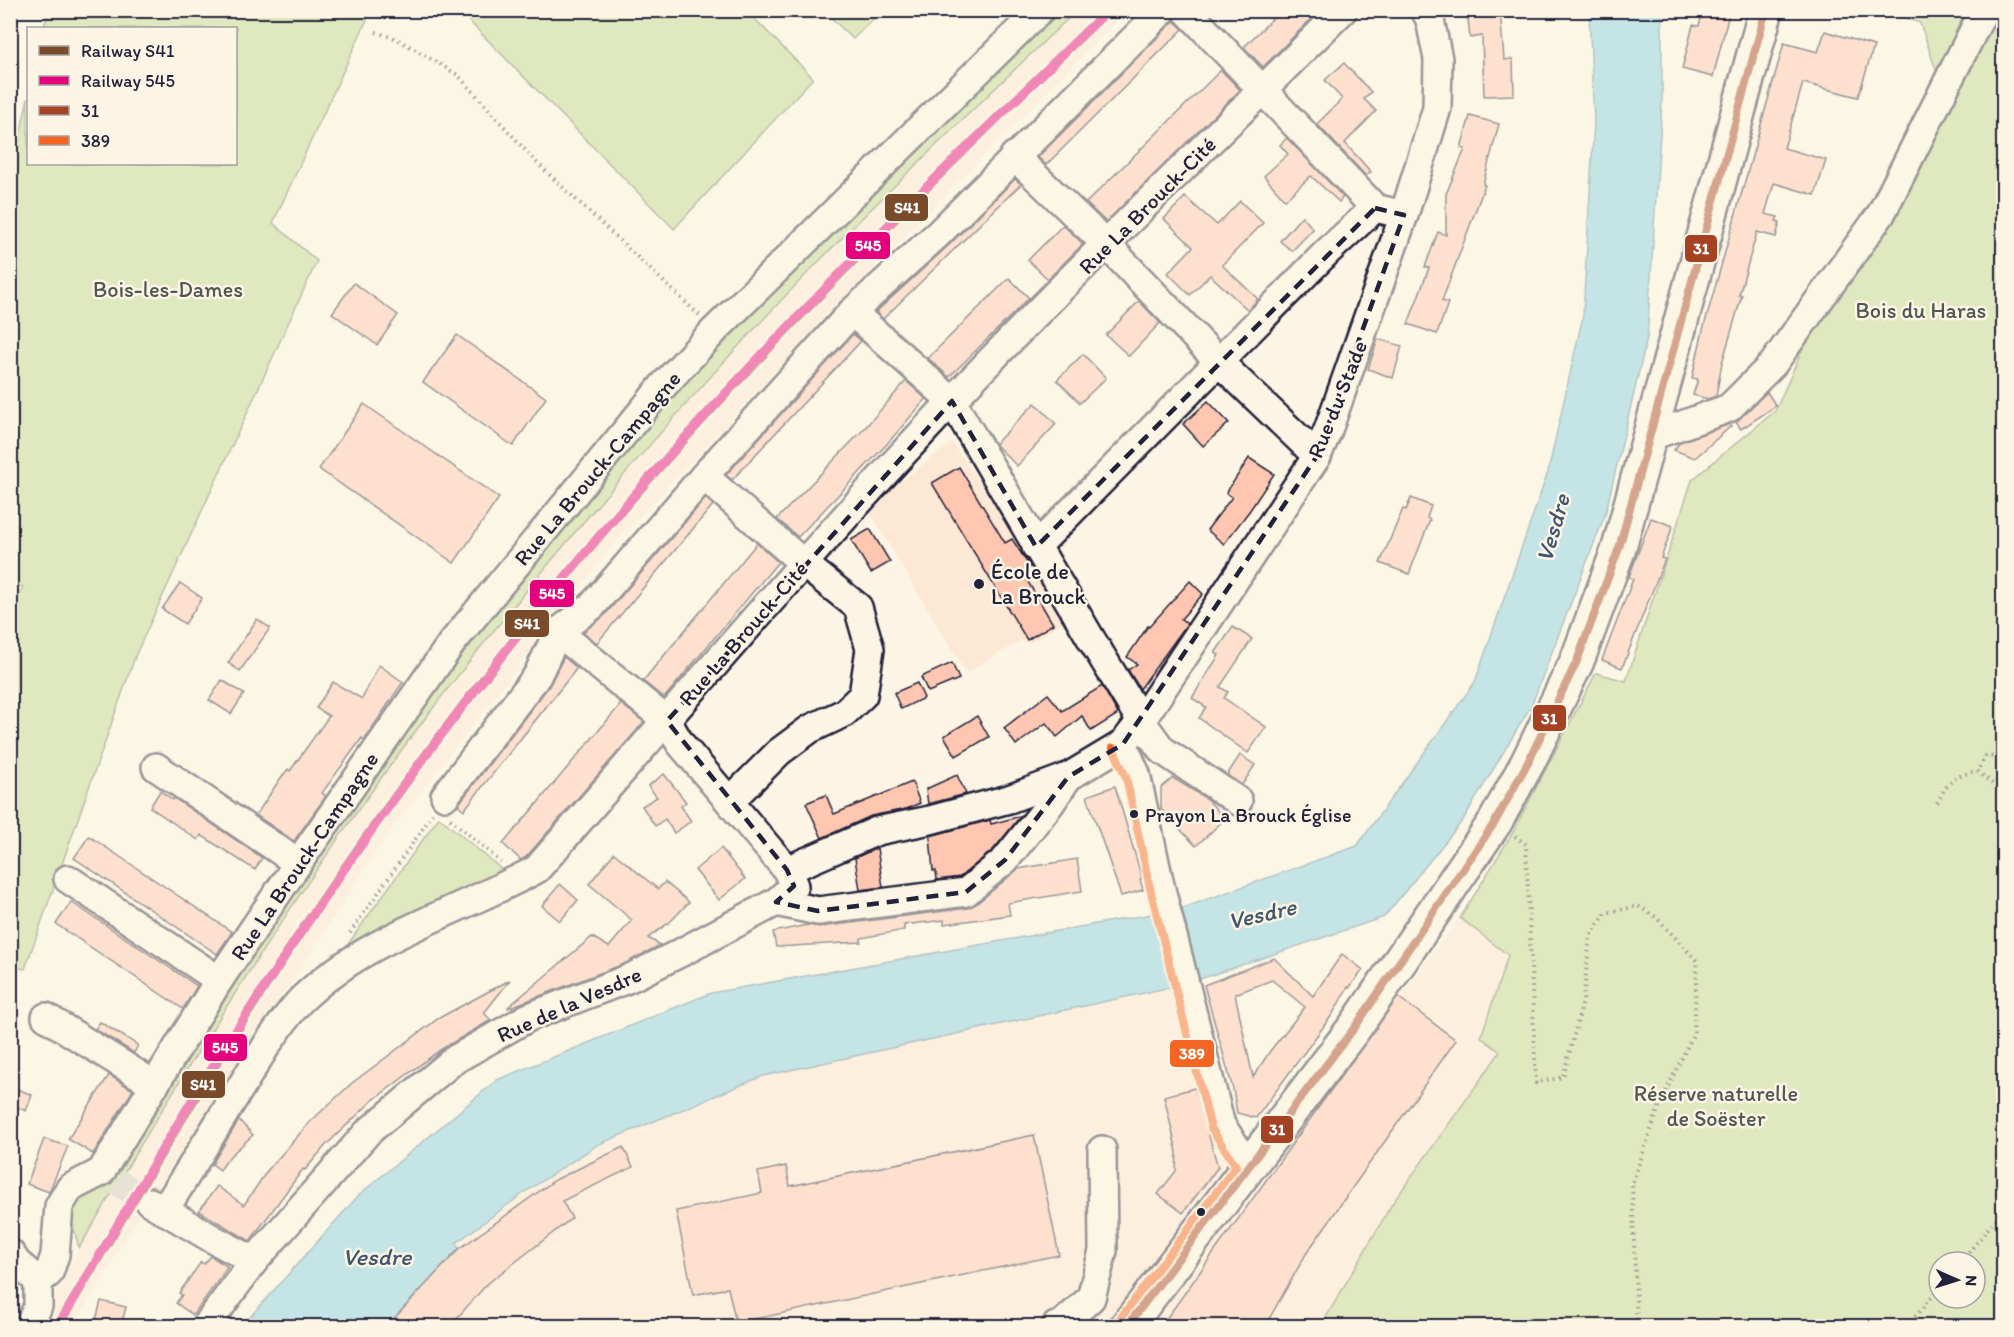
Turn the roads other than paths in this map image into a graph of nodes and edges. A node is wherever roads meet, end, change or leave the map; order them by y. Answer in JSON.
{"nodes":[{"id":1,"x":1040,"y":10,"type":"edge"},
{"id":2,"x":1163,"y":10,"type":"edge"},
{"id":3,"x":1186,"y":10,"type":"edge"},
{"id":4,"x":1343,"y":10,"type":"edge"},
{"id":5,"x":1425,"y":10,"type":"edge"},
{"id":6,"x":1766,"y":10,"type":"edge"},
{"id":7,"x":1984,"y":10,"type":"edge"},
{"id":8,"x":1262,"y":91,"type":"junction"},
{"id":9,"x":1014,"y":156,"type":"junction"},
{"id":10,"x":1375,"y":208,"type":"junction"},
{"id":11,"x":1404,"y":215,"type":"junction"},
{"id":12,"x":1106,"y":244,"type":"junction"},
{"id":13,"x":852,"y":312,"type":"junction"},
{"id":14,"x":1220,"y":362,"type":"junction"},
{"id":15,"x":952,"y":401,"type":"junction"},
{"id":16,"x":1650,"y":437,"type":"junction"},
{"id":17,"x":1317,"y":456,"type":"junction"},
{"id":18,"x":704,"y":476,"type":"junction"},
{"id":19,"x":1036,"y":547,"type":"junction"},
{"id":20,"x":804,"y":564,"type":"junction"},
{"id":21,"x":558,"y":632,"type":"junction"},
{"id":22,"x":667,"y":721,"type":"junction"},
{"id":23,"x":1141,"y":721,"type":"junction"},
{"id":24,"x":1123,"y":744,"type":"junction"},
{"id":25,"x":156,"y":767,"type":"dead end"},
{"id":26,"x":1068,"y":777,"type":"junction"},
{"id":27,"x":730,"y":801,"type":"junction"},
{"id":28,"x":1238,"y":801,"type":"dead end"},
{"id":29,"x":441,"y":802,"type":"road end"},
{"id":30,"x":297,"y":863,"type":"junction"},
{"id":31,"x":786,"y":870,"type":"junction"},
{"id":32,"x":68,"y":879,"type":"dead end"},
{"id":33,"x":776,"y":902,"type":"junction"},
{"id":34,"x":219,"y":980,"type":"junction"},
{"id":35,"x":46,"y":1017,"type":"dead end"},
{"id":36,"x":155,"y":1085,"type":"junction"},
{"id":37,"x":1102,"y":1150,"type":"dead end"},
{"id":38,"x":1250,"y":1166,"type":"junction"},
{"id":39,"x":10,"y":1253,"type":"edge"},
{"id":40,"x":254,"y":1260,"type":"junction"},
{"id":41,"x":38,"y":1281,"type":"junction"},
{"id":42,"x":29,"y":1326,"type":"edge"},
{"id":43,"x":206,"y":1326,"type":"edge"},
{"id":44,"x":1056,"y":1326,"type":"edge"},
{"id":45,"x":1127,"y":1326,"type":"edge"}],
"edges":[{"from":1,"to":30,"type":"street","name":"Rue La Brouck-Campagne"},
{"from":2,"to":9,"type":"street"},
{"from":3,"to":8,"type":"street"},
{"from":4,"to":8,"type":"street","name":"Rue La Brouck-Cité"},
{"from":5,"to":11,"type":"street","name":"Rue du Stade"},
{"from":6,"to":16,"type":"main road"},
{"from":7,"to":16,"type":"street"},
{"from":8,"to":10,"type":"street"},
{"from":8,"to":12,"type":"street","name":"Rue La Brouck-Cité"},
{"from":9,"to":12,"type":"street"},
{"from":9,"to":13,"type":"street"},
{"from":10,"to":11,"type":"street"},
{"from":10,"to":14,"type":"street"},
{"from":11,"to":17,"type":"street","name":"Rue du Stade"},
{"from":12,"to":14,"type":"street"},
{"from":12,"to":15,"type":"street","name":"Rue La Brouck-Cité"},
{"from":13,"to":15,"type":"street"},
{"from":13,"to":18,"type":"street"},
{"from":14,"to":17,"type":"street"},
{"from":14,"to":19,"type":"street"},
{"from":15,"to":19,"type":"street"},
{"from":15,"to":20,"type":"street","name":"Rue La Brouck-Cité"},
{"from":16,"to":38,"type":"main road"},
{"from":17,"to":23,"type":"street","name":"Rue du Stade"},
{"from":18,"to":20,"type":"street"},
{"from":18,"to":21,"type":"street"},
{"from":19,"to":23,"type":"street"},
{"from":20,"to":22,"type":"street","name":"Rue La Brouck-Cité"},
{"from":20,"to":27,"type":"street"},
{"from":21,"to":22,"type":"street"},
{"from":21,"to":29,"type":"street"},
{"from":22,"to":27,"type":"street"},
{"from":22,"to":40,"type":"street","name":"Rue La Brouck-Cité"},
{"from":23,"to":24,"type":"street","name":"Rue du Stade"},
{"from":23,"to":28,"type":"street"},
{"from":24,"to":26,"type":"street"},
{"from":24,"to":38,"type":"street"},
{"from":25,"to":30,"type":"street"},
{"from":26,"to":31,"type":"street"},
{"from":26,"to":33,"type":"street"},
{"from":27,"to":31,"type":"street"},
{"from":30,"to":34,"type":"street","name":"Rue La Brouck-Campagne"},
{"from":31,"to":33,"type":"street","name":"Rue de la Vesdre"},
{"from":32,"to":34,"type":"street","name":"Rue La Brouck-Campagne"},
{"from":33,"to":40,"type":"street","name":"Rue de la Vesdre"},
{"from":34,"to":36,"type":"street","name":"Rue La Brouck-Campagne"},
{"from":35,"to":36,"type":"street"},
{"from":36,"to":41,"type":"street","name":"Rue La Brouck-Campagne"},
{"from":37,"to":44,"type":"street"},
{"from":38,"to":45,"type":"main road"},
{"from":39,"to":41,"type":"street"},
{"from":40,"to":43,"type":"street","name":"Rue de la Vesdre"},
{"from":41,"to":42,"type":"street"}]}
